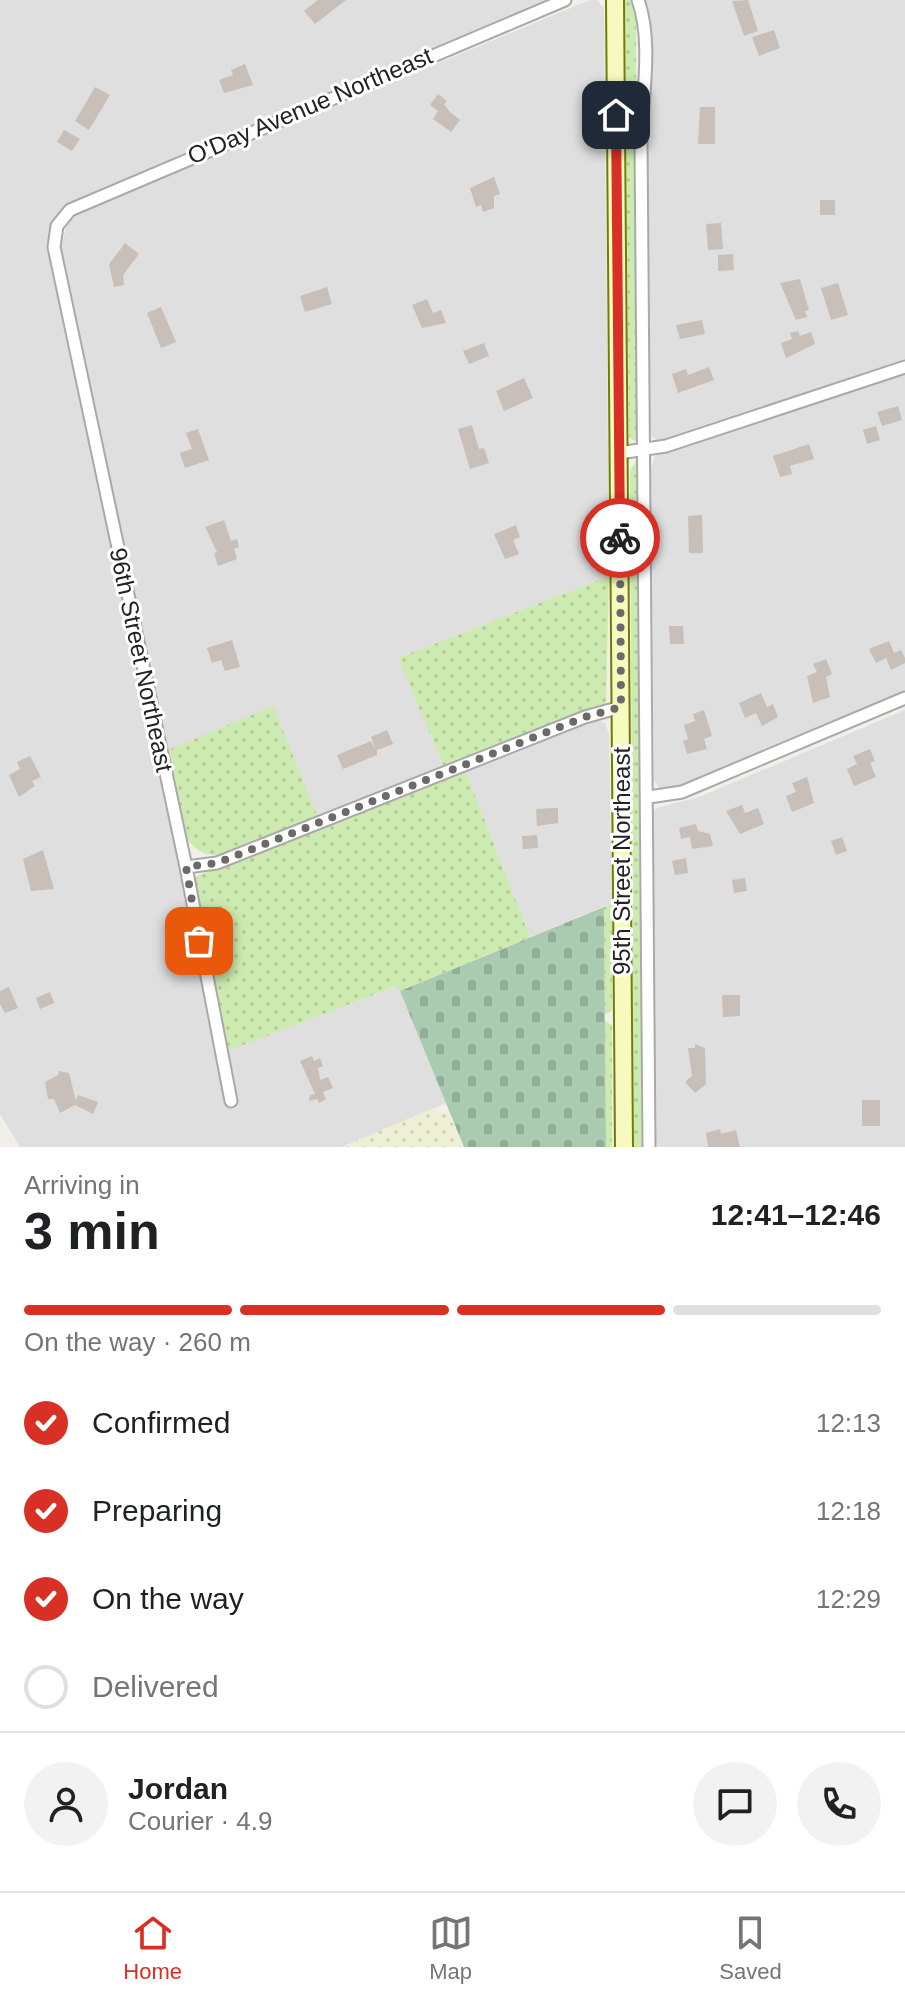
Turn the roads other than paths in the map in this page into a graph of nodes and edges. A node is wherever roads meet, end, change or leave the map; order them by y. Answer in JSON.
{"nodes":[{"id":1,"x":565,"y":0,"type":"edge"},
{"id":2,"x":615,"y":0,"type":"edge"},
{"id":3,"x":638,"y":0,"type":"edge"},
{"id":4,"x":61,"y":220,"type":"joint"},
{"id":5,"x":905,"y":367,"type":"edge"},
{"id":6,"x":645,"y":450,"type":"junction"},
{"id":7,"x":619,"y":453,"type":"junction"},
{"id":8,"x":905,"y":698,"type":"edge"},
{"id":9,"x":621,"y":707,"type":"junction"},
{"id":10,"x":649,"y":797,"type":"junction"},
{"id":11,"x":186,"y":867,"type":"junction"},
{"id":12,"x":231,"y":1101,"type":"dead end"},
{"id":13,"x":624,"y":1147,"type":"edge"},
{"id":14,"x":649,"y":1147,"type":"edge"}],
"edges":[{"from":1,"to":4,"type":"street","name":"O'Day Avenue Northeast"},
{"from":2,"to":7,"type":"main road","name":"95th Street Northeast"},
{"from":3,"to":6,"type":"street"},
{"from":4,"to":11,"type":"street","name":"96th Street Northeast"},
{"from":5,"to":6,"type":"street"},
{"from":6,"to":7,"type":"street"},
{"from":6,"to":10,"type":"street"},
{"from":7,"to":9,"type":"main road","name":"95th Street Northeast"},
{"from":8,"to":10,"type":"street"},
{"from":9,"to":11,"type":"street"},
{"from":9,"to":13,"type":"main road","name":"95th Street Northeast"},
{"from":10,"to":14,"type":"street"},
{"from":11,"to":12,"type":"street","name":"96th Street Northeast"}]}
